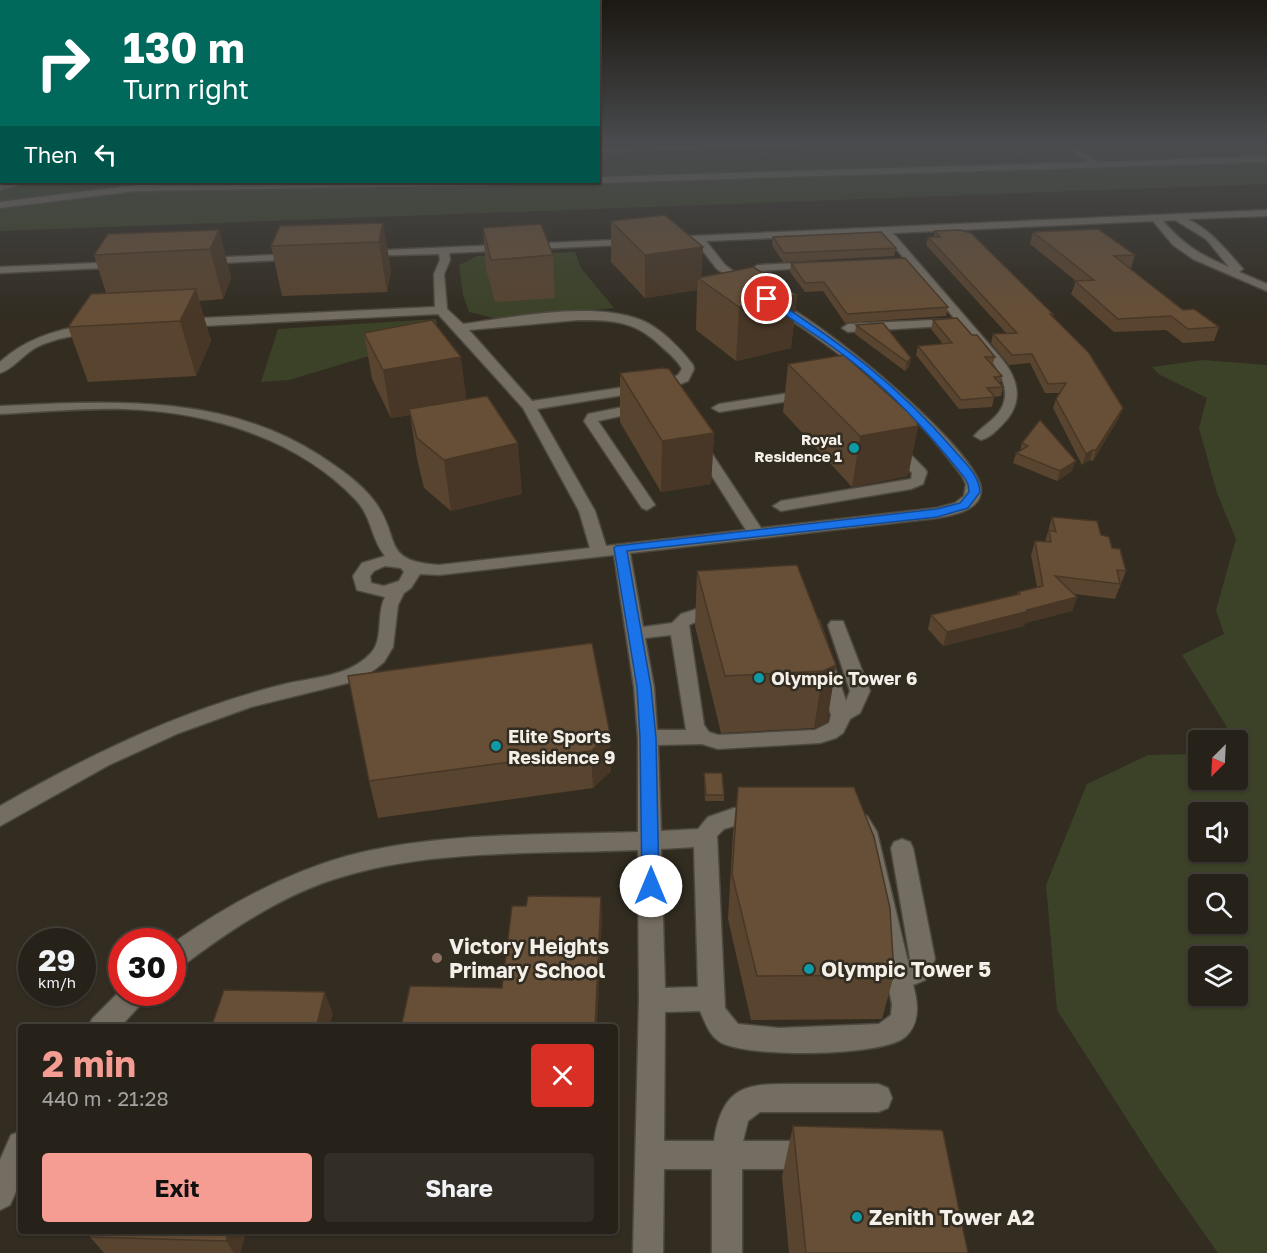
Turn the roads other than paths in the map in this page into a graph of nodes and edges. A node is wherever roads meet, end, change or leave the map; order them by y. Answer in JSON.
{"nodes":[{"id":1,"x":41,"y":201,"type":"edge"},
{"id":2,"x":45,"y":201,"type":"edge"},
{"id":3,"x":0,"y":205,"type":"edge"},
{"id":4,"x":0,"y":213,"type":"edge"},
{"id":5,"x":1267,"y":213,"type":"edge"},
{"id":6,"x":1175,"y":217,"type":"junction"},
{"id":7,"x":1267,"y":218,"type":"edge"},
{"id":8,"x":1158,"y":220,"type":"junction"},
{"id":9,"x":1186,"y":222,"type":"junction"},
{"id":10,"x":885,"y":230,"type":"junction"},
{"id":11,"x":699,"y":239,"type":"junction"},
{"id":12,"x":430,"y":251,"type":"junction"},
{"id":13,"x":444,"y":251,"type":"junction"},
{"id":14,"x":358,"y":255,"type":"edge"},
{"id":15,"x":311,"y":257,"type":"edge"},
{"id":16,"x":191,"y":262,"type":"edge"},
{"id":17,"x":131,"y":264,"type":"edge"},
{"id":18,"x":828,"y":265,"type":"edge"},
{"id":19,"x":758,"y":268,"type":"edge"},
{"id":20,"x":0,"y":270,"type":"edge"},
{"id":21,"x":439,"y":274,"type":"junction"},
{"id":22,"x":1267,"y":283,"type":"edge"},
{"id":23,"x":1267,"y":288,"type":"edge"},
{"id":24,"x":738,"y":296,"type":"edge"},
{"id":25,"x":762,"y":296,"type":"edge"},
{"id":26,"x":441,"y":310,"type":"junction"},
{"id":27,"x":964,"y":321,"type":"junction"},
{"id":28,"x":173,"y":324,"type":"edge"},
{"id":29,"x":103,"y":327,"type":"edge"},
{"id":30,"x":460,"y":328,"type":"junction"},
{"id":31,"x":848,"y":328,"type":"dead end"},
{"id":32,"x":0,"y":369,"type":"edge"},
{"id":33,"x":824,"y":392,"type":"edge"},
{"id":34,"x":529,"y":406,"type":"junction"},
{"id":35,"x":660,"y":407,"type":"edge"},
{"id":36,"x":719,"y":408,"type":"dead end"},
{"id":37,"x":0,"y":410,"type":"edge"},
{"id":38,"x":924,"y":421,"type":"junction"},
{"id":39,"x":900,"y":424,"type":"edge"},
{"id":40,"x":883,"y":435,"type":"edge"},
{"id":41,"x":981,"y":436,"type":"dead end"},
{"id":42,"x":694,"y":437,"type":"edge"},
{"id":43,"x":647,"y":506,"type":"dead end"},
{"id":44,"x":781,"y":506,"type":"dead end"},
{"id":45,"x":756,"y":533,"type":"junction"},
{"id":46,"x":384,"y":544,"type":"junction"},
{"id":47,"x":610,"y":550,"type":"junction"},
{"id":48,"x":376,"y":563,"type":"junction"},
{"id":49,"x":404,"y":575,"type":"junction"},
{"id":50,"x":376,"y":591,"type":"junction"},
{"id":51,"x":388,"y":608,"type":"junction"},
{"id":52,"x":837,"y":625,"type":"dead end"},
{"id":53,"x":679,"y":628,"type":"junction"},
{"id":54,"x":635,"y":634,"type":"junction"},
{"id":55,"x":841,"y":715,"type":"junction"},
{"id":56,"x":702,"y":737,"type":"junction"},
{"id":57,"x":648,"y":738,"type":"junction"},
{"id":58,"x":0,"y":817,"type":"edge"},
{"id":59,"x":705,"y":838,"type":"junction"},
{"id":60,"x":650,"y":840,"type":"junction"},
{"id":61,"x":902,"y":848,"type":"dead end"},
{"id":62,"x":186,"y":949,"type":"edge"},
{"id":63,"x":899,"y":979,"type":"junction"},
{"id":64,"x":712,"y":999,"type":"junction"},
{"id":65,"x":652,"y":1000,"type":"junction"},
{"id":66,"x":122,"y":1006,"type":"edge"},
{"id":67,"x":105,"y":1024,"type":"edge"},
{"id":68,"x":878,"y":1098,"type":"dead end"},
{"id":69,"x":18,"y":1151,"type":"edge"},
{"id":70,"x":649,"y":1155,"type":"junction"},
{"id":71,"x":727,"y":1155,"type":"junction"},
{"id":72,"x":842,"y":1156,"type":"edge"},
{"id":73,"x":1,"y":1186,"type":"edge"},
{"id":74,"x":648,"y":1253,"type":"edge"},
{"id":75,"x":727,"y":1253,"type":"edge"}],
"edges":[{"from":1,"to":3,"type":"street"},
{"from":2,"to":4,"type":"street"},
{"from":5,"to":6,"type":"street"},
{"from":6,"to":8,"type":"street"},
{"from":6,"to":9,"type":"street"},
{"from":7,"to":9,"type":"street"},
{"from":8,"to":9,"type":"street"},
{"from":8,"to":10,"type":"street"},
{"from":8,"to":23,"type":"street"},
{"from":9,"to":22,"type":"street"},
{"from":10,"to":11,"type":"street"},
{"from":10,"to":27,"type":"street"},
{"from":11,"to":13,"type":"street"},
{"from":11,"to":24,"type":"street"},
{"from":12,"to":13,"type":"street"},
{"from":12,"to":14,"type":"street"},
{"from":12,"to":21,"type":"street"},
{"from":13,"to":21,"type":"street"},
{"from":15,"to":16,"type":"street"},
{"from":17,"to":20,"type":"street"},
{"from":18,"to":19,"type":"street"},
{"from":21,"to":26,"type":"street"},
{"from":25,"to":38,"type":"street"},
{"from":26,"to":28,"type":"street"},
{"from":26,"to":30,"type":"street"},
{"from":27,"to":31,"type":"street"},
{"from":27,"to":41,"type":"street"},
{"from":29,"to":32,"type":"street"},
{"from":30,"to":34,"type":"street"},
{"from":30,"to":34,"type":"street"},
{"from":33,"to":36,"type":"street"},
{"from":34,"to":47,"type":"street"},
{"from":35,"to":43,"type":"street"},
{"from":37,"to":46,"type":"street"},
{"from":38,"to":39,"type":"street"},
{"from":38,"to":45,"type":"street"},
{"from":40,"to":44,"type":"street"},
{"from":42,"to":45,"type":"street"},
{"from":45,"to":47,"type":"street"},
{"from":46,"to":48,"type":"street"},
{"from":46,"to":49,"type":"street"},
{"from":47,"to":49,"type":"street"},
{"from":47,"to":54,"type":"street"},
{"from":48,"to":49,"type":"street"},
{"from":48,"to":50,"type":"street"},
{"from":49,"to":50,"type":"street"},
{"from":49,"to":51,"type":"street"},
{"from":50,"to":51,"type":"street"},
{"from":51,"to":58,"type":"street"},
{"from":52,"to":55,"type":"street"},
{"from":53,"to":54,"type":"street"},
{"from":53,"to":55,"type":"street"},
{"from":53,"to":56,"type":"street"},
{"from":54,"to":57,"type":"street"},
{"from":55,"to":56,"type":"street"},
{"from":56,"to":57,"type":"street"},
{"from":57,"to":60,"type":"street"},
{"from":59,"to":60,"type":"street"},
{"from":59,"to":63,"type":"street"},
{"from":59,"to":64,"type":"street"},
{"from":60,"to":62,"type":"street"},
{"from":60,"to":65,"type":"street"},
{"from":61,"to":63,"type":"street"},
{"from":63,"to":64,"type":"street"},
{"from":64,"to":65,"type":"street"},
{"from":65,"to":70,"type":"street"},
{"from":66,"to":67,"type":"street"},
{"from":68,"to":71,"type":"street"},
{"from":69,"to":73,"type":"street"},
{"from":70,"to":71,"type":"street"},
{"from":70,"to":74,"type":"street"},
{"from":71,"to":72,"type":"street"},
{"from":71,"to":75,"type":"street"}]}
